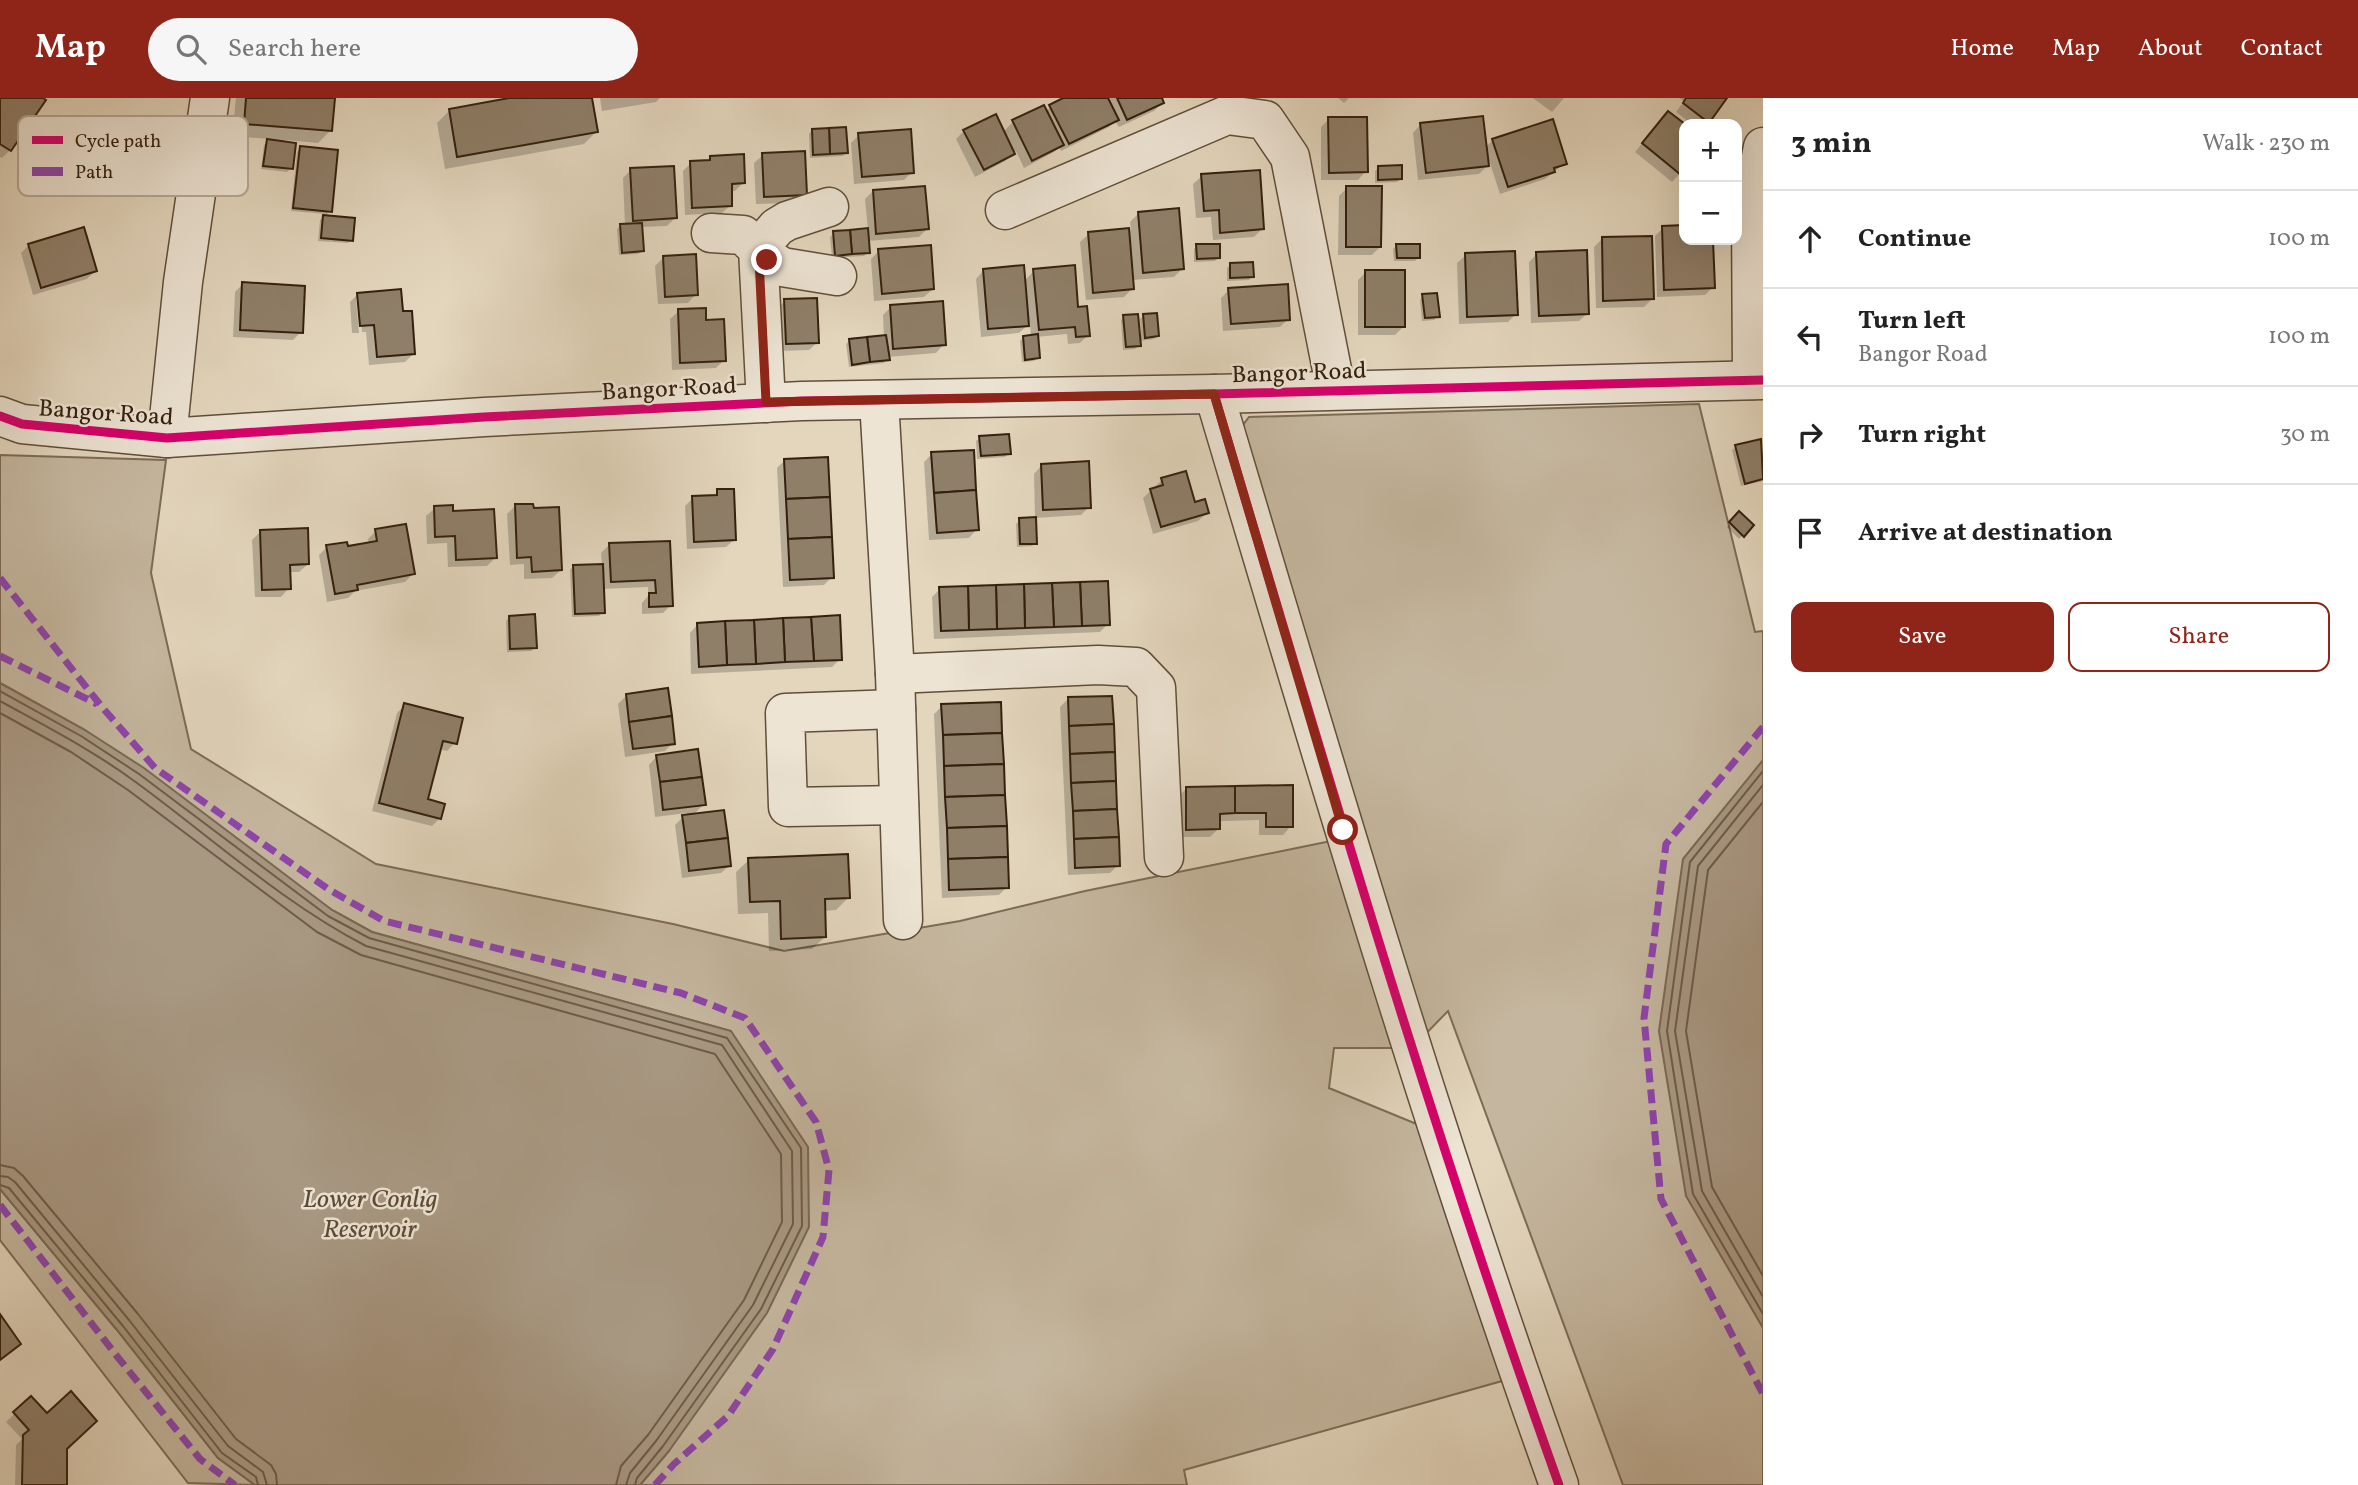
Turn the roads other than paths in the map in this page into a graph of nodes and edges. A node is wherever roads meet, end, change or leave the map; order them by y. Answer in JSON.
{"nodes":[{"id":1,"x":210,"y":98,"type":"edge"},
{"id":2,"x":207,"y":116,"type":"edge"},
{"id":3,"x":1763,"y":147,"type":"edge"},
{"id":4,"x":196,"y":196,"type":"edge"},
{"id":5,"x":829,"y":207,"type":"dead end"},
{"id":6,"x":1005,"y":210,"type":"dead end"},
{"id":7,"x":711,"y":233,"type":"dead end"},
{"id":8,"x":758,"y":254,"type":"junction"},
{"id":9,"x":837,"y":276,"type":"dead end"},
{"id":10,"x":1758,"y":380,"type":"edge"},
{"id":11,"x":1336,"y":390,"type":"junction"},
{"id":12,"x":1214,"y":394,"type":"junction"},
{"id":13,"x":879,"y":400,"type":"junction"},
{"id":14,"x":766,"y":402,"type":"junction"},
{"id":15,"x":0,"y":416,"type":"edge"},
{"id":16,"x":167,"y":438,"type":"junction"},
{"id":17,"x":895,"y":692,"type":"junction"},
{"id":18,"x":899,"y":805,"type":"junction"},
{"id":19,"x":1164,"y":857,"type":"dead end"},
{"id":20,"x":903,"y":920,"type":"dead end"},
{"id":21,"x":1559,"y":1485,"type":"edge"}],
"edges":[{"from":1,"to":2,"type":"street"},
{"from":3,"to":10,"type":"street"},
{"from":4,"to":16,"type":"street"},
{"from":5,"to":8,"type":"street"},
{"from":6,"to":11,"type":"street"},
{"from":7,"to":8,"type":"street"},
{"from":8,"to":9,"type":"street"},
{"from":8,"to":14,"type":"street"},
{"from":10,"to":11,"type":"street","name":"Bangor Road"},
{"from":11,"to":12,"type":"street","name":"Bangor Road"},
{"from":12,"to":13,"type":"street","name":"Bangor Road"},
{"from":12,"to":21,"type":"street"},
{"from":13,"to":14,"type":"street","name":"Bangor Road"},
{"from":13,"to":17,"type":"street"},
{"from":14,"to":16,"type":"street","name":"Bangor Road"},
{"from":15,"to":16,"type":"street","name":"Bangor Road"},
{"from":17,"to":18,"type":"street"},
{"from":17,"to":18,"type":"street"},
{"from":17,"to":19,"type":"street"},
{"from":18,"to":20,"type":"street"}]}
